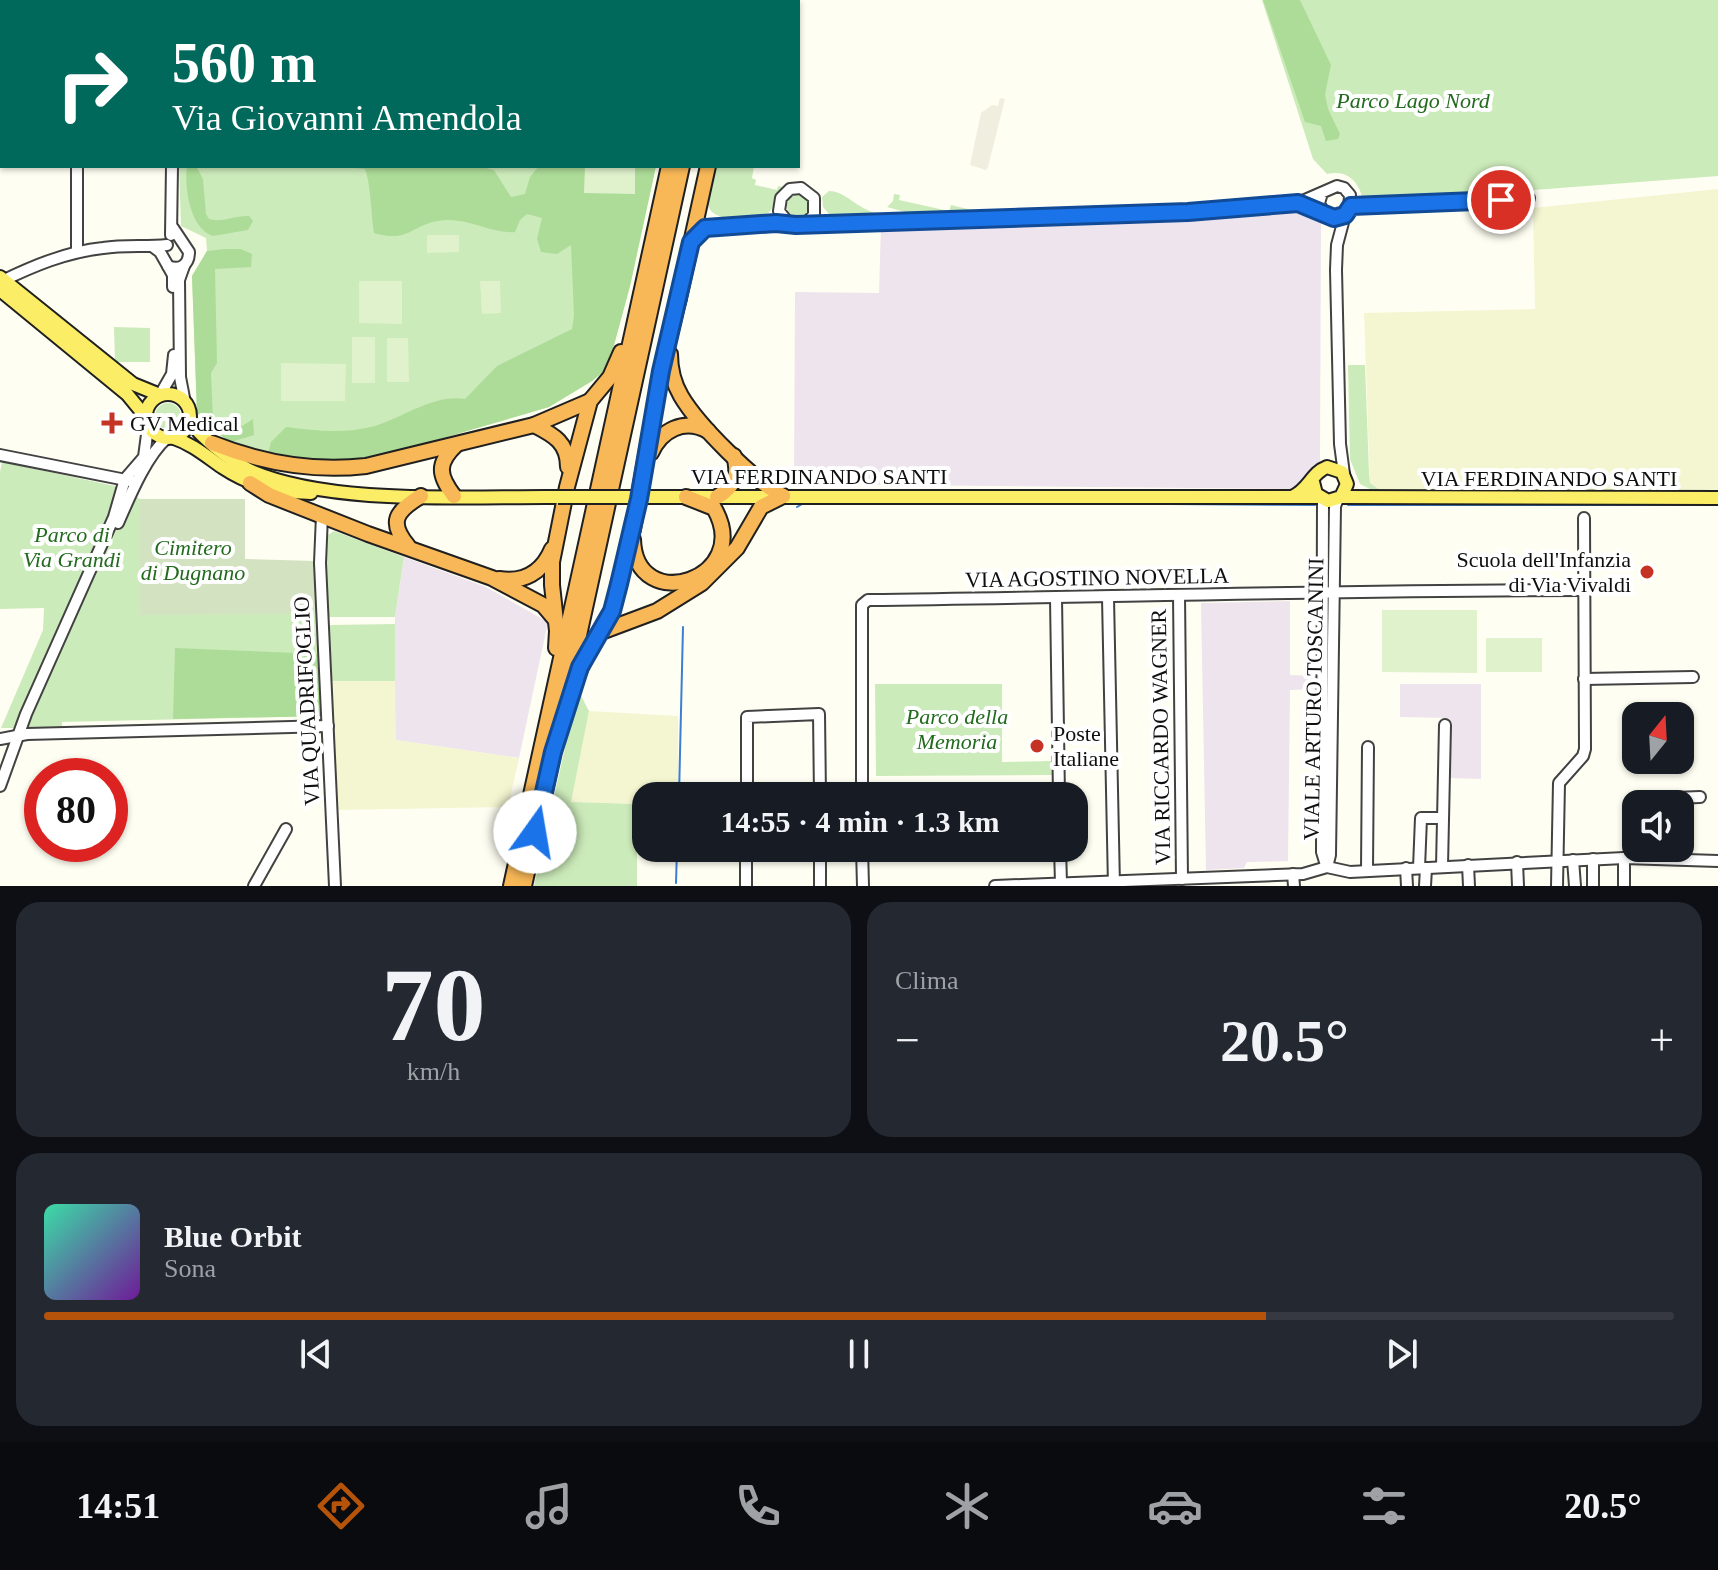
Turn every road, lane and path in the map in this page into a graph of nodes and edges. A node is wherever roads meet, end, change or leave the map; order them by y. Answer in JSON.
{"nodes":[{"id":1,"x":77,"y":168,"type":"edge"},
{"id":2,"x":172,"y":168,"type":"edge"},
{"id":3,"x":669,"y":168,"type":"edge"},
{"id":4,"x":682,"y":168,"type":"edge"},
{"id":5,"x":708,"y":168,"type":"edge"},
{"id":6,"x":702,"y":193,"type":"junction"},
{"id":7,"x":1322,"y":193,"type":"junction"},
{"id":8,"x":1529,"y":198,"type":"dead end"},
{"id":9,"x":1298,"y":203,"type":"junction"},
{"id":10,"x":779,"y":207,"type":"junction"},
{"id":11,"x":816,"y":209,"type":"junction"},
{"id":12,"x":1348,"y":210,"type":"junction"},
{"id":13,"x":1325,"y":214,"type":"junction"},
{"id":14,"x":758,"y":223,"type":"junction"},
{"id":15,"x":790,"y":223,"type":"junction"},
{"id":16,"x":806,"y":223,"type":"junction"},
{"id":17,"x":831,"y":223,"type":"junction"},
{"id":18,"x":718,"y":225,"type":"junction"},
{"id":19,"x":173,"y":228,"type":"junction"},
{"id":20,"x":181,"y":242,"type":"junction"},
{"id":21,"x":691,"y":242,"type":"junction"},
{"id":22,"x":1337,"y":245,"type":"junction"},
{"id":23,"x":77,"y":252,"type":"junction"},
{"id":24,"x":166,"y":252,"type":"junction"},
{"id":25,"x":184,"y":266,"type":"junction"},
{"id":26,"x":1,"y":282,"type":"edge"},
{"id":27,"x":679,"y":297,"type":"junction"},
{"id":28,"x":633,"y":331,"type":"junction"},
{"id":29,"x":160,"y":395,"type":"junction"},
{"id":30,"x":590,"y":401,"type":"junction"},
{"id":31,"x":185,"y":403,"type":"junction"},
{"id":32,"x":190,"y":419,"type":"junction"},
{"id":33,"x":147,"y":422,"type":"junction"},
{"id":34,"x":1340,"y":423,"type":"junction"},
{"id":35,"x":534,"y":425,"type":"junction"},
{"id":36,"x":711,"y":432,"type":"junction"},
{"id":37,"x":170,"y":438,"type":"junction"},
{"id":38,"x":212,"y":443,"type":"junction"},
{"id":39,"x":456,"y":445,"type":"junction"},
{"id":40,"x":0,"y":455,"type":"edge"},
{"id":41,"x":734,"y":456,"type":"junction"},
{"id":42,"x":1323,"y":468,"type":"junction"},
{"id":43,"x":646,"y":469,"type":"junction"},
{"id":44,"x":1345,"y":478,"type":"junction"},
{"id":45,"x":125,"y":479,"type":"junction"},
{"id":46,"x":1313,"y":482,"type":"junction"},
{"id":47,"x":250,"y":483,"type":"junction"},
{"id":48,"x":133,"y":490,"type":"junction"},
{"id":49,"x":346,"y":492,"type":"junction"},
{"id":50,"x":562,"y":492,"type":"junction"},
{"id":51,"x":421,"y":496,"type":"junction"},
{"id":52,"x":454,"y":496,"type":"junction"},
{"id":53,"x":783,"y":496,"type":"junction"},
{"id":54,"x":686,"y":497,"type":"junction"},
{"id":55,"x":717,"y":497,"type":"junction"},
{"id":56,"x":1292,"y":497,"type":"junction"},
{"id":57,"x":1380,"y":497,"type":"junction"},
{"id":58,"x":1321,"y":498,"type":"junction"},
{"id":59,"x":1339,"y":498,"type":"junction"},
{"id":60,"x":1718,"y":498,"type":"edge"},
{"id":61,"x":322,"y":515,"type":"junction"},
{"id":62,"x":1584,"y":518,"type":"dead end"},
{"id":63,"x":633,"y":529,"type":"junction"},
{"id":64,"x":556,"y":538,"type":"junction"},
{"id":65,"x":408,"y":547,"type":"junction"},
{"id":66,"x":492,"y":578,"type":"junction"},
{"id":67,"x":1583,"y":590,"type":"junction"},
{"id":68,"x":1329,"y":593,"type":"junction"},
{"id":69,"x":1179,"y":595,"type":"junction"},
{"id":70,"x":1056,"y":598,"type":"junction"},
{"id":71,"x":1108,"y":598,"type":"junction"},
{"id":72,"x":557,"y":624,"type":"junction"},
{"id":73,"x":601,"y":632,"type":"junction"},
{"id":74,"x":1693,"y":677,"type":"dead end"},
{"id":75,"x":1584,"y":679,"type":"junction"},
{"id":76,"x":553,"y":696,"type":"junction"},
{"id":77,"x":1445,"y":725,"type":"dead end"},
{"id":78,"x":328,"y":726,"type":"junction"},
{"id":79,"x":19,"y":736,"type":"junction"},
{"id":80,"x":0,"y":739,"type":"edge"},
{"id":81,"x":1368,"y":747,"type":"dead end"},
{"id":82,"x":553,"y":752,"type":"junction"},
{"id":83,"x":0,"y":774,"type":"edge"},
{"id":84,"x":747,"y":782,"type":"edge"},
{"id":85,"x":820,"y":782,"type":"edge"},
{"id":86,"x":862,"y":782,"type":"edge"},
{"id":87,"x":1059,"y":782,"type":"edge"},
{"id":88,"x":0,"y":786,"type":"edge"},
{"id":89,"x":1694,"y":797,"type":"edge"},
{"id":90,"x":1700,"y":797,"type":"dead end"},
{"id":91,"x":1442,"y":818,"type":"junction"},
{"id":92,"x":286,"y":829,"type":"dead end"},
{"id":93,"x":1694,"y":857,"type":"edge"},
{"id":94,"x":1622,"y":858,"type":"edge"},
{"id":95,"x":1593,"y":859,"type":"junction"},
{"id":96,"x":1573,"y":860,"type":"junction"},
{"id":97,"x":1718,"y":861,"type":"edge"},
{"id":98,"x":746,"y":862,"type":"edge"},
{"id":99,"x":820,"y":862,"type":"edge"},
{"id":100,"x":862,"y":862,"type":"edge"},
{"id":101,"x":1060,"y":862,"type":"edge"},
{"id":102,"x":1517,"y":862,"type":"junction"},
{"id":103,"x":1558,"y":862,"type":"junction"},
{"id":104,"x":1624,"y":862,"type":"edge"},
{"id":105,"x":1327,"y":867,"type":"junction"},
{"id":106,"x":1442,"y":867,"type":"junction"},
{"id":107,"x":1468,"y":867,"type":"junction"},
{"id":108,"x":1406,"y":868,"type":"junction"},
{"id":109,"x":1422,"y":868,"type":"junction"},
{"id":110,"x":1367,"y":870,"type":"junction"},
{"id":111,"x":1293,"y":874,"type":"junction"},
{"id":112,"x":1182,"y":879,"type":"junction"},
{"id":113,"x":1254,"y":881,"type":"edge"},
{"id":114,"x":1200,"y":882,"type":"edge"},
{"id":115,"x":1061,"y":883,"type":"junction"},
{"id":116,"x":1114,"y":884,"type":"edge"},
{"id":117,"x":254,"y":886,"type":"edge"},
{"id":118,"x":335,"y":886,"type":"edge"},
{"id":119,"x":511,"y":886,"type":"edge"},
{"id":120,"x":524,"y":886,"type":"edge"},
{"id":121,"x":746,"y":886,"type":"edge"},
{"id":122,"x":820,"y":886,"type":"edge"},
{"id":123,"x":863,"y":886,"type":"edge"},
{"id":124,"x":995,"y":886,"type":"edge"},
{"id":125,"x":1294,"y":886,"type":"edge"},
{"id":126,"x":1407,"y":886,"type":"edge"},
{"id":127,"x":1425,"y":886,"type":"edge"},
{"id":128,"x":1469,"y":886,"type":"edge"},
{"id":129,"x":1518,"y":886,"type":"edge"},
{"id":130,"x":1557,"y":886,"type":"edge"},
{"id":131,"x":1575,"y":886,"type":"edge"},
{"id":132,"x":1593,"y":886,"type":"edge"},
{"id":133,"x":1624,"y":886,"type":"edge"}],
"edges":[{"from":1,"to":23,"type":"street"},
{"from":2,"to":19,"type":"street"},
{"from":3,"to":28,"type":"highway"},
{"from":4,"to":82,"type":"highway"},
{"from":5,"to":6,"type":"highway"},
{"from":6,"to":18,"type":"street"},
{"from":6,"to":21,"type":"highway"},
{"from":7,"to":9,"type":"street"},
{"from":7,"to":12,"type":"street"},
{"from":7,"to":13,"type":"street"},
{"from":8,"to":12,"type":"street"},
{"from":9,"to":13,"type":"street"},
{"from":9,"to":17,"type":"street"},
{"from":10,"to":11,"type":"street"},
{"from":10,"to":14,"type":"street"},
{"from":10,"to":15,"type":"street"},
{"from":11,"to":16,"type":"street"},
{"from":11,"to":17,"type":"street"},
{"from":12,"to":13,"type":"street"},
{"from":12,"to":22,"type":"street"},
{"from":13,"to":22,"type":"street"},
{"from":14,"to":15,"type":"street"},
{"from":14,"to":18,"type":"street"},
{"from":15,"to":16,"type":"street"},
{"from":16,"to":17,"type":"street"},
{"from":18,"to":21,"type":"street"},
{"from":19,"to":20,"type":"street"},
{"from":19,"to":24,"type":"street"},
{"from":20,"to":24,"type":"street"},
{"from":20,"to":25,"type":"street"},
{"from":21,"to":27,"type":"highway"},
{"from":22,"to":34,"type":"street"},
{"from":23,"to":24,"type":"street"},
{"from":23,"to":26,"type":"street"},
{"from":24,"to":25,"type":"street"},
{"from":24,"to":29,"type":"street"},
{"from":25,"to":31,"type":"street"},
{"from":26,"to":29,"type":"main road"},
{"from":26,"to":33,"type":"main road"},
{"from":27,"to":36,"type":"highway"},
{"from":27,"to":43,"type":"highway"},
{"from":28,"to":30,"type":"highway"},
{"from":28,"to":76,"type":"highway"},
{"from":29,"to":31,"type":"main road"},
{"from":29,"to":33,"type":"main road"},
{"from":30,"to":35,"type":"highway"},
{"from":30,"to":50,"type":"highway"},
{"from":31,"to":32,"type":"main road"},
{"from":32,"to":37,"type":"main road"},
{"from":32,"to":38,"type":"main road"},
{"from":33,"to":37,"type":"main road"},
{"from":33,"to":45,"type":"street"},
{"from":34,"to":42,"type":"street"},
{"from":34,"to":44,"type":"street"},
{"from":35,"to":39,"type":"highway"},
{"from":35,"to":50,"type":"highway"},
{"from":36,"to":41,"type":"highway"},
{"from":36,"to":43,"type":"highway"},
{"from":37,"to":47,"type":"main road"},
{"from":37,"to":48,"type":"street"},
{"from":38,"to":39,"type":"highway"},
{"from":38,"to":49,"type":"main road"},
{"from":39,"to":52,"type":"highway"},
{"from":40,"to":45,"type":"street"},
{"from":41,"to":53,"type":"highway"},
{"from":41,"to":55,"type":"highway"},
{"from":42,"to":44,"type":"main road"},
{"from":42,"to":46,"type":"main road"},
{"from":43,"to":63,"type":"highway"},
{"from":44,"to":57,"type":"main road","name":"VIA FERDINANDO SANTI"},
{"from":44,"to":59,"type":"main road"},
{"from":45,"to":48,"type":"street"},
{"from":45,"to":79,"type":"street"},
{"from":46,"to":56,"type":"main road"},
{"from":46,"to":58,"type":"main road"},
{"from":47,"to":49,"type":"main road"},
{"from":47,"to":61,"type":"highway"},
{"from":48,"to":79,"type":"street"},
{"from":49,"to":51,"type":"main road","name":"VIA FERDINANDO SANTI"},
{"from":50,"to":52,"type":"main road","name":"VIA FERDINANDO SANTI"},
{"from":50,"to":54,"type":"main road","name":"VIA FERDINANDO SANTI","bridge":true},
{"from":50,"to":64,"type":"highway"},
{"from":51,"to":52,"type":"main road","name":"VIA FERDINANDO SANTI"},
{"from":51,"to":65,"type":"highway"},
{"from":53,"to":55,"type":"main road","name":"VIA FERDINANDO SANTI"},
{"from":53,"to":56,"type":"main road","name":"VIA FERDINANDO SANTI"},
{"from":53,"to":73,"type":"highway"},
{"from":54,"to":55,"type":"main road","name":"VIA FERDINANDO SANTI"},
{"from":54,"to":63,"type":"highway"},
{"from":56,"to":58,"type":"main road","name":"VIA FERDINANDO SANTI"},
{"from":57,"to":59,"type":"main road","name":"VIA FERDINANDO SANTI"},
{"from":57,"to":60,"type":"main road","name":"VIA FERDINANDO SANTI"},
{"from":58,"to":59,"type":"main road"},
{"from":58,"to":68,"type":"street","name":"VIALE ARTURO TOSCANINI"},
{"from":59,"to":68,"type":"street","name":"VIALE ARTURO TOSCANINI"},
{"from":61,"to":65,"type":"highway"},
{"from":61,"to":78,"type":"street","name":"VIA QUADRIFOGLIO"},
{"from":62,"to":67,"type":"street"},
{"from":63,"to":73,"type":"highway"},
{"from":64,"to":66,"type":"highway"},
{"from":64,"to":72,"type":"highway"},
{"from":65,"to":66,"type":"highway"},
{"from":66,"to":72,"type":"highway"},
{"from":67,"to":68,"type":"street","name":"VIA AGOSTINO NOVELLA"},
{"from":67,"to":75,"type":"street"},
{"from":68,"to":69,"type":"street","name":"VIA AGOSTINO NOVELLA"},
{"from":68,"to":105,"type":"street","name":"VIALE ARTURO TOSCANINI"},
{"from":69,"to":71,"type":"street","name":"VIA AGOSTINO NOVELLA"},
{"from":69,"to":112,"type":"street","name":"VIA RICCARDO WAGNER"},
{"from":70,"to":71,"type":"street","name":"VIA AGOSTINO NOVELLA"},
{"from":70,"to":86,"type":"street","name":"VIA AGOSTINO NOVELLA"},
{"from":70,"to":87,"type":"street"},
{"from":71,"to":116,"type":"street"},
{"from":72,"to":76,"type":"highway"},
{"from":73,"to":82,"type":"highway"},
{"from":74,"to":75,"type":"street"},
{"from":75,"to":103,"type":"street"},
{"from":76,"to":119,"type":"highway"},
{"from":77,"to":91,"type":"street"},
{"from":78,"to":79,"type":"street"},
{"from":78,"to":118,"type":"street","name":"VIA QUADRIFOGLIO"},
{"from":79,"to":80,"type":"street"},
{"from":79,"to":83,"type":"street"},
{"from":79,"to":88,"type":"street"},
{"from":81,"to":110,"type":"street"},
{"from":82,"to":120,"type":"highway"},
{"from":84,"to":85,"type":"street"},
{"from":89,"to":90,"type":"street"},
{"from":91,"to":106,"type":"street"},
{"from":91,"to":109,"type":"street"},
{"from":92,"to":117,"type":"street"},
{"from":93,"to":97,"type":"street"},
{"from":94,"to":95,"type":"street"},
{"from":95,"to":96,"type":"street"},
{"from":95,"to":132,"type":"street"},
{"from":96,"to":103,"type":"street"},
{"from":96,"to":131,"type":"street"},
{"from":98,"to":121,"type":"street"},
{"from":99,"to":122,"type":"street"},
{"from":100,"to":123,"type":"street"},
{"from":101,"to":115,"type":"street"},
{"from":102,"to":103,"type":"street"},
{"from":102,"to":107,"type":"street"},
{"from":102,"to":129,"type":"street"},
{"from":103,"to":130,"type":"street"},
{"from":104,"to":133,"type":"street"},
{"from":105,"to":110,"type":"street"},
{"from":105,"to":111,"type":"street"},
{"from":106,"to":107,"type":"street"},
{"from":106,"to":109,"type":"street"},
{"from":107,"to":128,"type":"street"},
{"from":108,"to":109,"type":"street"},
{"from":108,"to":110,"type":"street"},
{"from":108,"to":126,"type":"street"},
{"from":109,"to":127,"type":"street"},
{"from":111,"to":113,"type":"street"},
{"from":111,"to":125,"type":"street"},
{"from":112,"to":114,"type":"street"},
{"from":112,"to":116,"type":"street"},
{"from":113,"to":114,"type":"street"},
{"from":115,"to":116,"type":"street"},
{"from":115,"to":124,"type":"street"}]}
